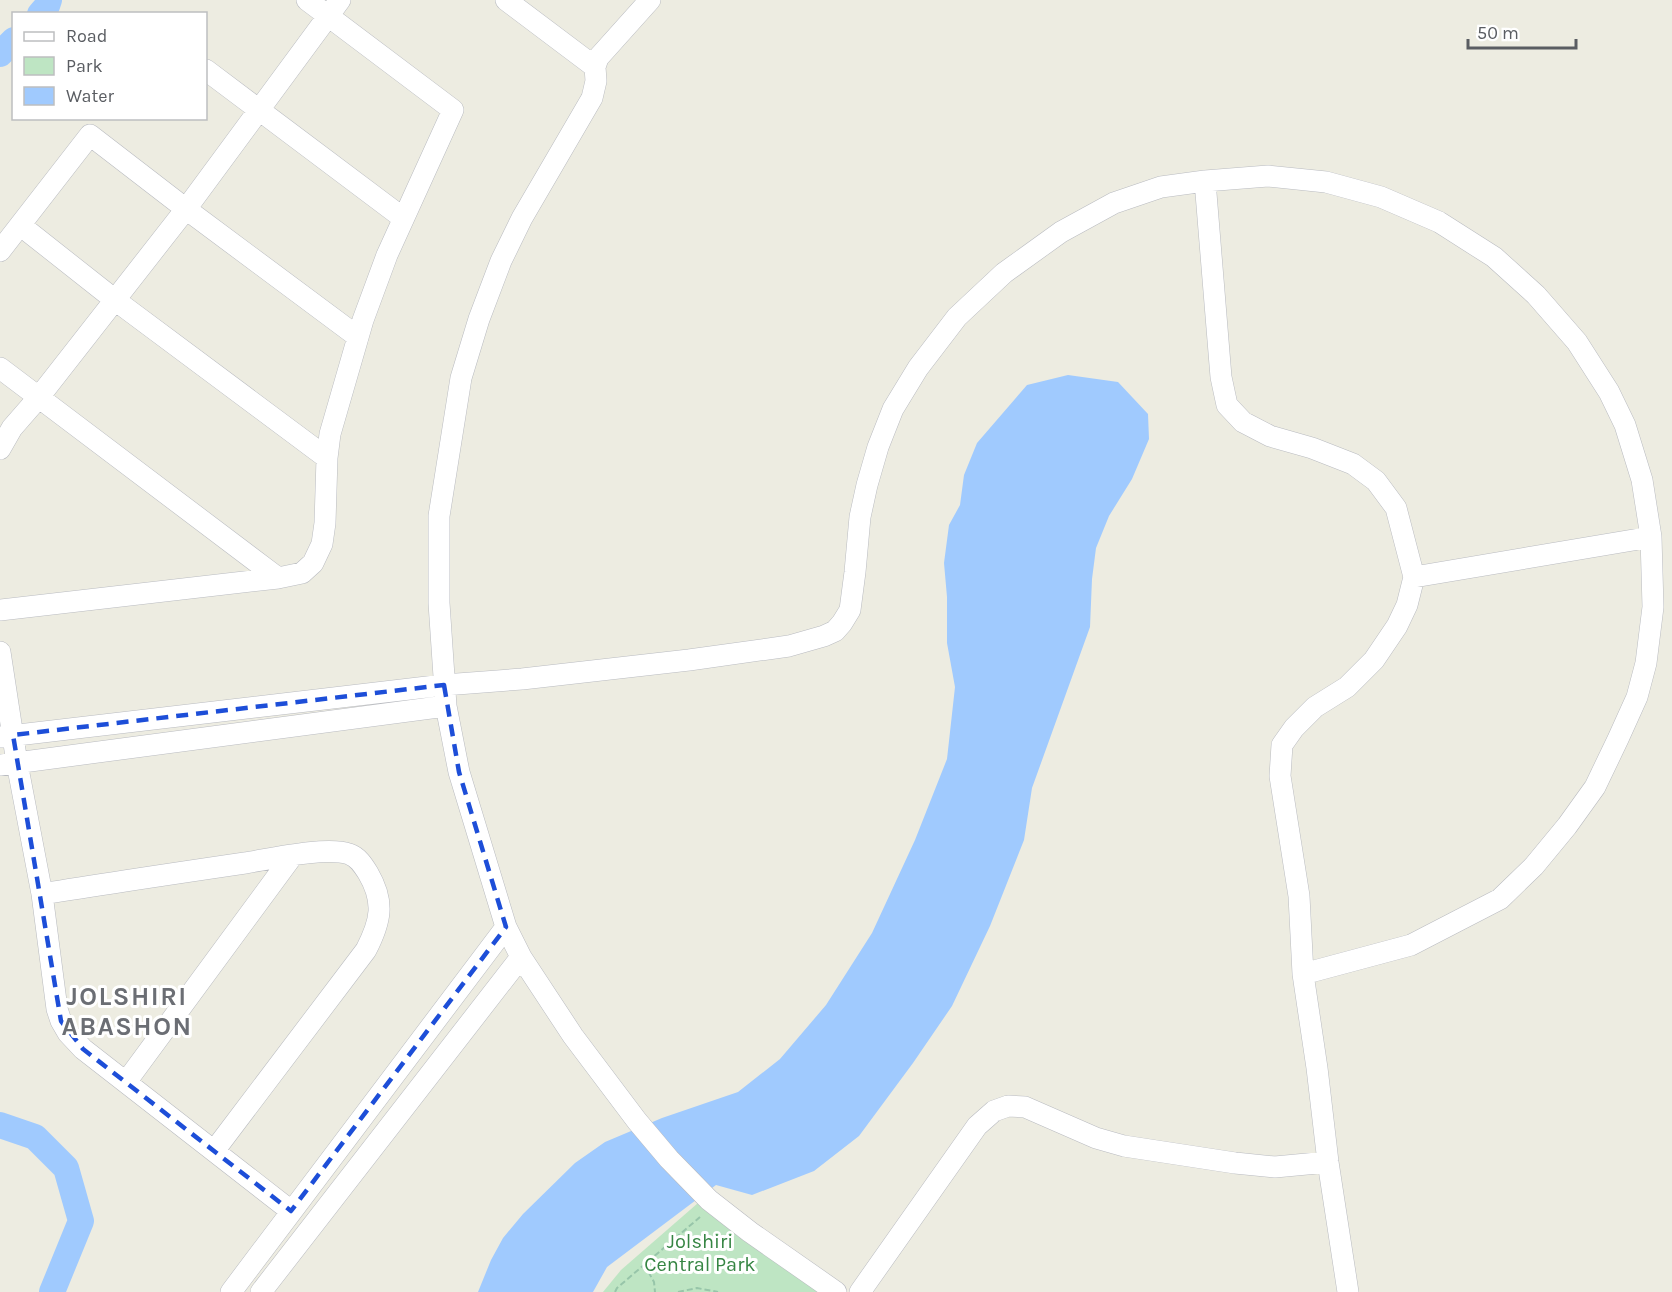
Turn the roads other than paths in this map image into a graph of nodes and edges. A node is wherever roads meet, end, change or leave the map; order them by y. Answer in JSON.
{"nodes":[{"id":1,"x":307,"y":0,"type":"edge"},
{"id":2,"x":506,"y":0,"type":"edge"},
{"id":3,"x":650,"y":0,"type":"edge"},
{"id":4,"x":334,"y":8,"type":"edge"},
{"id":5,"x":595,"y":67,"type":"junction"},
{"id":6,"x":207,"y":71,"type":"edge"},
{"id":7,"x":259,"y":109,"type":"junction"},
{"id":8,"x":1205,"y":181,"type":"junction"},
{"id":9,"x":186,"y":209,"type":"junction"},
{"id":10,"x":404,"y":218,"type":"junction"},
{"id":11,"x":20,"y":225,"type":"junction"},
{"id":12,"x":0,"y":251,"type":"edge"},
{"id":13,"x":115,"y":300,"type":"junction"},
{"id":14,"x":358,"y":337,"type":"junction"},
{"id":15,"x":0,"y":368,"type":"edge"},
{"id":16,"x":39,"y":397,"type":"junction"},
{"id":17,"x":0,"y":449,"type":"edge"},
{"id":18,"x":327,"y":458,"type":"junction"},
{"id":19,"x":1651,"y":537,"type":"junction"},
{"id":20,"x":1414,"y":577,"type":"junction"},
{"id":21,"x":278,"y":578,"type":"junction"},
{"id":22,"x":0,"y":610,"type":"edge"},
{"id":23,"x":0,"y":652,"type":"edge"},
{"id":24,"x":445,"y":695,"type":"junction"},
{"id":25,"x":6,"y":736,"type":"edge"},
{"id":26,"x":8,"y":764,"type":"edge"},
{"id":27,"x":292,"y":855,"type":"junction"},
{"id":28,"x":42,"y":894,"type":"junction"},
{"id":29,"x":506,"y":927,"type":"junction"},
{"id":30,"x":521,"y":957,"type":"junction"},
{"id":31,"x":1303,"y":974,"type":"junction"},
{"id":32,"x":126,"y":1082,"type":"junction"},
{"id":33,"x":214,"y":1151,"type":"junction"},
{"id":34,"x":1328,"y":1162,"type":"junction"},
{"id":35,"x":291,"y":1211,"type":"junction"},
{"id":36,"x":231,"y":1292,"type":"edge"},
{"id":37,"x":261,"y":1292,"type":"edge"},
{"id":38,"x":836,"y":1292,"type":"edge"},
{"id":39,"x":860,"y":1292,"type":"edge"},
{"id":40,"x":1348,"y":1292,"type":"edge"}],
"edges":[{"from":1,"to":4,"type":"street"},
{"from":2,"to":5,"type":"street"},
{"from":3,"to":5,"type":"street"},
{"from":4,"to":7,"type":"street"},
{"from":4,"to":10,"type":"street"},
{"from":5,"to":24,"type":"street"},
{"from":6,"to":7,"type":"street"},
{"from":7,"to":9,"type":"street"},
{"from":7,"to":10,"type":"street"},
{"from":8,"to":19,"type":"street"},
{"from":8,"to":20,"type":"street"},
{"from":8,"to":24,"type":"street"},
{"from":9,"to":11,"type":"street"},
{"from":9,"to":13,"type":"street"},
{"from":9,"to":14,"type":"street"},
{"from":10,"to":14,"type":"street"},
{"from":11,"to":12,"type":"street"},
{"from":11,"to":13,"type":"street"},
{"from":13,"to":16,"type":"street"},
{"from":13,"to":18,"type":"street"},
{"from":14,"to":18,"type":"street"},
{"from":15,"to":16,"type":"street"},
{"from":16,"to":17,"type":"street"},
{"from":16,"to":21,"type":"street"},
{"from":18,"to":21,"type":"street"},
{"from":19,"to":20,"type":"street"},
{"from":19,"to":31,"type":"street"},
{"from":20,"to":31,"type":"street"},
{"from":21,"to":22,"type":"street"},
{"from":23,"to":25,"type":"street"},
{"from":24,"to":25,"type":"street"},
{"from":24,"to":26,"type":"street"},
{"from":24,"to":29,"type":"street"},
{"from":25,"to":26,"type":"street"},
{"from":26,"to":28,"type":"street"},
{"from":27,"to":28,"type":"street"},
{"from":27,"to":32,"type":"street"},
{"from":27,"to":33,"type":"street"},
{"from":28,"to":32,"type":"street"},
{"from":29,"to":30,"type":"street"},
{"from":29,"to":35,"type":"street"},
{"from":30,"to":37,"type":"street"},
{"from":30,"to":38,"type":"street"},
{"from":31,"to":34,"type":"street"},
{"from":32,"to":33,"type":"street"},
{"from":33,"to":35,"type":"street"},
{"from":34,"to":39,"type":"street"},
{"from":34,"to":40,"type":"street"},
{"from":35,"to":36,"type":"street"}]}
